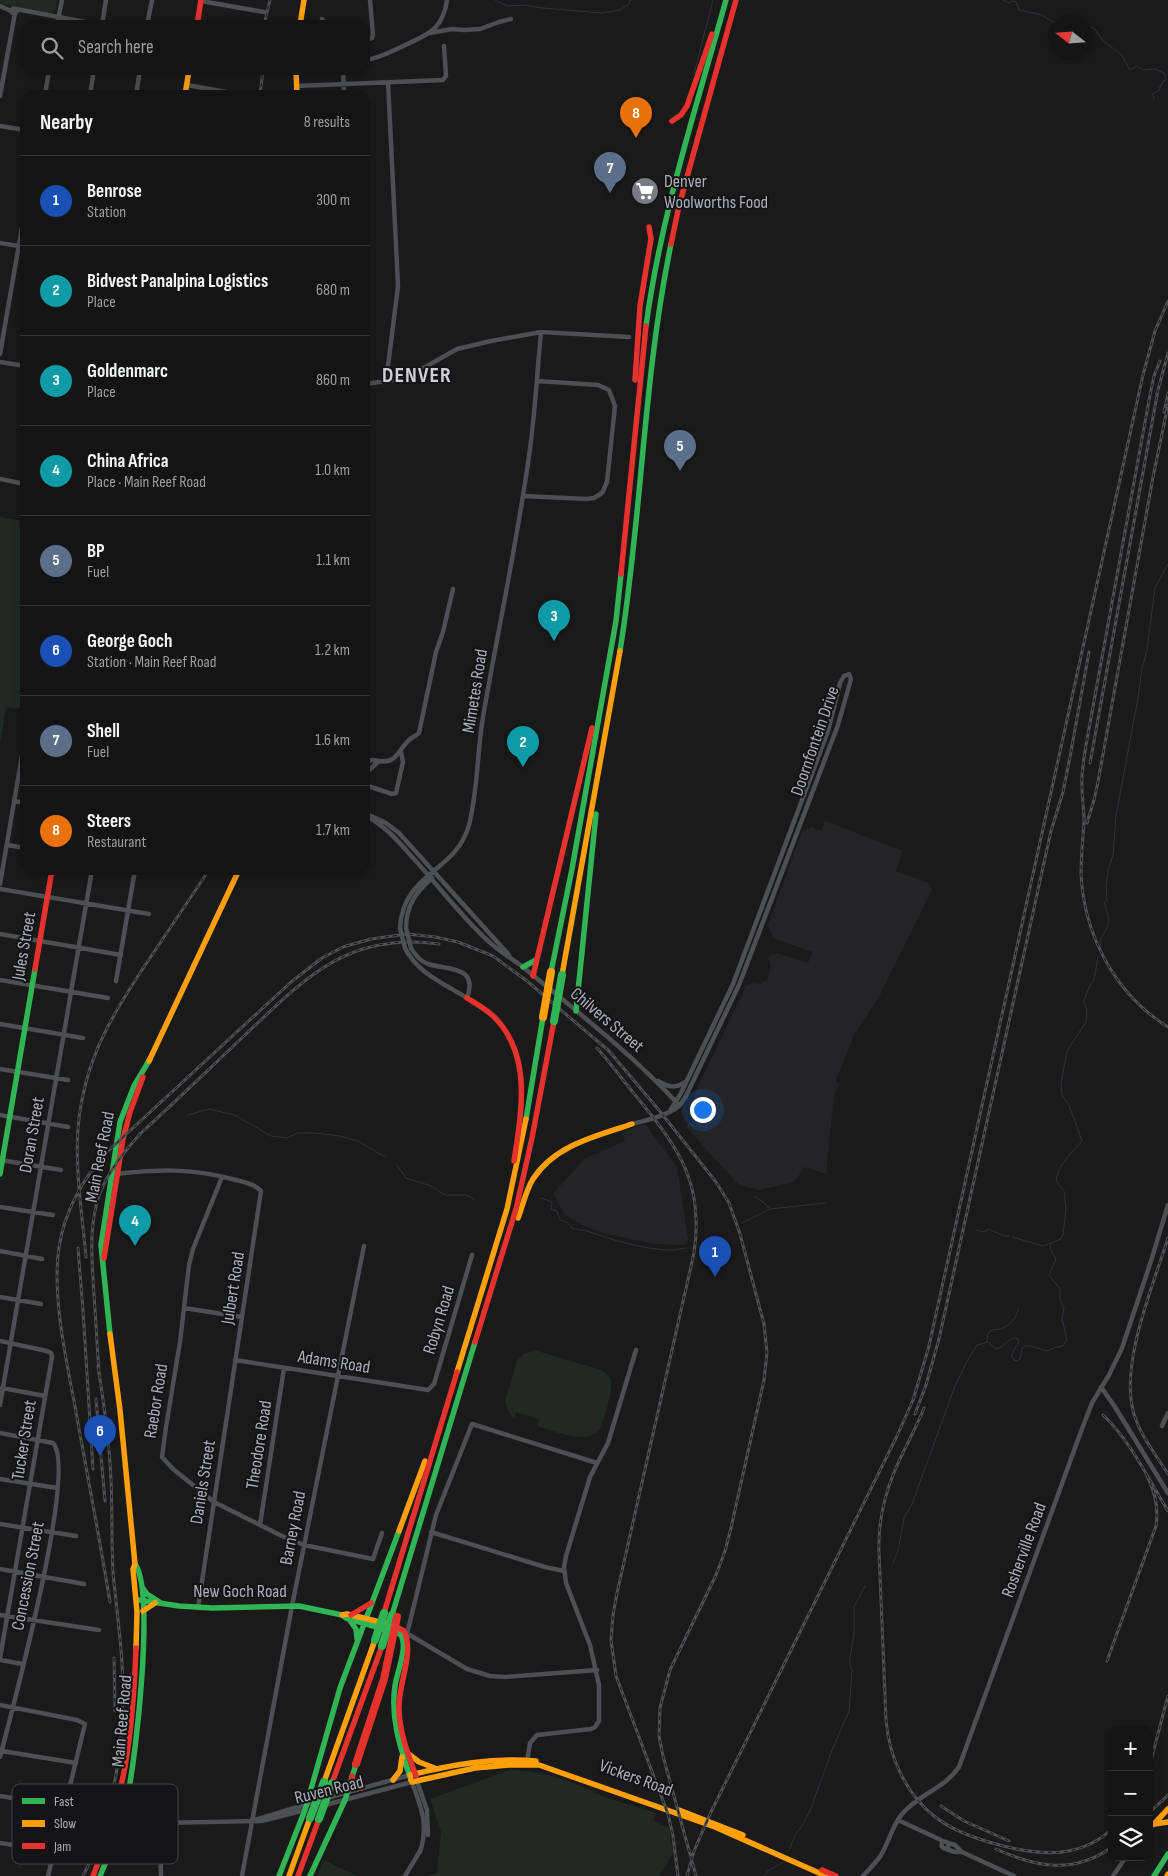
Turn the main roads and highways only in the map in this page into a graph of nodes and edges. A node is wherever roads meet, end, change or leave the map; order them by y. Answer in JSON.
{"nodes":[{"id":1,"x":201,"y":0,"type":"edge"},
{"id":2,"x":304,"y":0,"type":"edge"},
{"id":3,"x":726,"y":0,"type":"edge"},
{"id":4,"x":736,"y":0,"type":"edge"},
{"id":5,"x":723,"y":10,"type":"junction"},
{"id":6,"x":198,"y":20,"type":"edge"},
{"id":7,"x":301,"y":20,"type":"edge"},
{"id":8,"x":188,"y":75,"type":"edge"},
{"id":9,"x":296,"y":75,"type":"edge"},
{"id":10,"x":186,"y":90,"type":"edge"},
{"id":11,"x":297,"y":90,"type":"edge"},
{"id":12,"x":672,"y":121,"type":"dead end"},
{"id":13,"x":649,"y":227,"type":"dead end"},
{"id":14,"x":631,"y":466,"type":"junction"},
{"id":15,"x":610,"y":660,"type":"junction"},
{"id":16,"x":600,"y":767,"type":"junction"},
{"id":17,"x":51,"y":875,"type":"edge"},
{"id":18,"x":237,"y":875,"type":"edge"},
{"id":19,"x":536,"y":960,"type":"junction"},
{"id":20,"x":523,"y":967,"type":"road end"},
{"id":21,"x":534,"y":976,"type":"road end"},
{"id":22,"x":467,"y":998,"type":"road end"},
{"id":23,"x":576,"y":1011,"type":"road end"},
{"id":24,"x":632,"y":1124,"type":"road end"},
{"id":25,"x":1,"y":1160,"type":"edge"},
{"id":26,"x":0,"y":1174,"type":"edge"},
{"id":27,"x":494,"y":1270,"type":"junction"},
{"id":28,"x":448,"y":1399,"type":"junction"},
{"id":29,"x":135,"y":1564,"type":"junction"},
{"id":30,"x":140,"y":1584,"type":"junction"},
{"id":31,"x":140,"y":1600,"type":"junction"},
{"id":32,"x":371,"y":1602,"type":"junction"},
{"id":33,"x":158,"y":1603,"type":"junction"},
{"id":34,"x":144,"y":1611,"type":"junction"},
{"id":35,"x":391,"y":1615,"type":"junction"},
{"id":36,"x":347,"y":1616,"type":"junction"},
{"id":37,"x":364,"y":1621,"type":"junction"},
{"id":38,"x":357,"y":1641,"type":"junction"},
{"id":39,"x":405,"y":1754,"type":"junction"},
{"id":40,"x":528,"y":1762,"type":"junction"},
{"id":41,"x":437,"y":1769,"type":"junction"},
{"id":42,"x":352,"y":1774,"type":"junction"},
{"id":43,"x":413,"y":1778,"type":"junction"},
{"id":44,"x":393,"y":1780,"type":"road end"},
{"id":45,"x":328,"y":1783,"type":"junction"},
{"id":46,"x":123,"y":1784,"type":"edge"},
{"id":47,"x":130,"y":1784,"type":"edge"},
{"id":48,"x":361,"y":1788,"type":"road end"},
{"id":49,"x":1168,"y":1808,"type":"edge"},
{"id":50,"x":1168,"y":1822,"type":"edge"},
{"id":51,"x":1153,"y":1826,"type":"edge"},
{"id":52,"x":1153,"y":1827,"type":"edge"},
{"id":53,"x":739,"y":1835,"type":"junction"},
{"id":54,"x":1168,"y":1853,"type":"edge"},
{"id":55,"x":99,"y":1864,"type":"edge"},
{"id":56,"x":104,"y":1864,"type":"edge"},
{"id":57,"x":93,"y":1876,"type":"edge"},
{"id":58,"x":100,"y":1876,"type":"edge"},
{"id":59,"x":279,"y":1876,"type":"edge"},
{"id":60,"x":289,"y":1876,"type":"edge"},
{"id":61,"x":298,"y":1876,"type":"edge"},
{"id":62,"x":310,"y":1876,"type":"edge"},
{"id":63,"x":826,"y":1876,"type":"edge"},
{"id":64,"x":836,"y":1876,"type":"edge"},
{"id":65,"x":1154,"y":1876,"type":"edge"}],
"edges":[{"from":1,"to":6,"type":"main road"},
{"from":2,"to":7,"type":"main road"},
{"from":3,"to":5,"type":"main road"},
{"from":4,"to":16,"type":"main road"},
{"from":5,"to":12,"type":"main road"},
{"from":5,"to":14,"type":"main road"},
{"from":8,"to":10,"type":"main road"},
{"from":9,"to":11,"type":"main road"},
{"from":13,"to":14,"type":"main road"},
{"from":14,"to":15,"type":"main road"},
{"from":15,"to":19,"type":"main road"},
{"from":15,"to":27,"type":"main road","bridge":true},
{"from":16,"to":23,"type":"main road"},
{"from":16,"to":27,"type":"main road","bridge":true},
{"from":17,"to":25,"type":"main road","name":"Jules Street"},
{"from":18,"to":29,"type":"main road","name":"Main Reef Road"},
{"from":19,"to":20,"type":"main road"},
{"from":19,"to":21,"type":"main road"},
{"from":22,"to":27,"type":"main road"},
{"from":24,"to":27,"type":"main road"},
{"from":25,"to":26,"type":"main road","name":"Jules Street"},
{"from":27,"to":28,"type":"main road"},
{"from":27,"to":35,"type":"main road"},
{"from":28,"to":32,"type":"main road"},
{"from":28,"to":35,"type":"main road"},
{"from":29,"to":30,"type":"main road","name":"Main Reef Road"},
{"from":29,"to":31,"type":"main road","name":"Main Reef Road"},
{"from":30,"to":31,"type":"main road","name":"Main Reef Road"},
{"from":30,"to":33,"type":"main road"},
{"from":31,"to":33,"type":"main road","name":"New Goch Road"},
{"from":31,"to":34,"type":"main road","name":"Main Reef Road"},
{"from":31,"to":46,"type":"main road","name":"Main Reef Road"},
{"from":32,"to":36,"type":"main road"},
{"from":32,"to":37,"type":"main road"},
{"from":33,"to":34,"type":"main road"},
{"from":33,"to":36,"type":"main road","name":"New Goch Road"},
{"from":34,"to":47,"type":"main road","name":"Main Reef Road"},
{"from":35,"to":42,"type":"main road","bridge":true},
{"from":35,"to":45,"type":"main road","bridge":true},
{"from":35,"to":45,"type":"main road","bridge":true},
{"from":36,"to":37,"type":"main road","name":"New Goch Road"},
{"from":36,"to":38,"type":"main road"},
{"from":37,"to":38,"type":"main road"},
{"from":37,"to":39,"type":"main road","name":"New Goch Road"},
{"from":38,"to":59,"type":"main road"},
{"from":39,"to":41,"type":"main road"},
{"from":39,"to":43,"type":"main road"},
{"from":39,"to":44,"type":"main road"},
{"from":40,"to":41,"type":"main road","name":"Vickers Road"},
{"from":40,"to":43,"type":"main road","name":"Vickers Road"},
{"from":40,"to":53,"type":"main road","name":"Vickers Road"},
{"from":41,"to":43,"type":"main road","name":"Vickers Road"},
{"from":42,"to":48,"type":"main road"},
{"from":42,"to":62,"type":"main road"},
{"from":45,"to":60,"type":"main road","bridge":true},
{"from":45,"to":61,"type":"main road","bridge":true},
{"from":49,"to":51,"type":"main road"},
{"from":50,"to":52,"type":"main road"},
{"from":53,"to":63,"type":"main road","name":"Vickers Road"},
{"from":53,"to":64,"type":"main road","name":"Vickers Road"},
{"from":54,"to":65,"type":"main road"},
{"from":55,"to":57,"type":"main road","name":"Main Reef Road"},
{"from":56,"to":58,"type":"main road","name":"Main Reef Road"}]}
